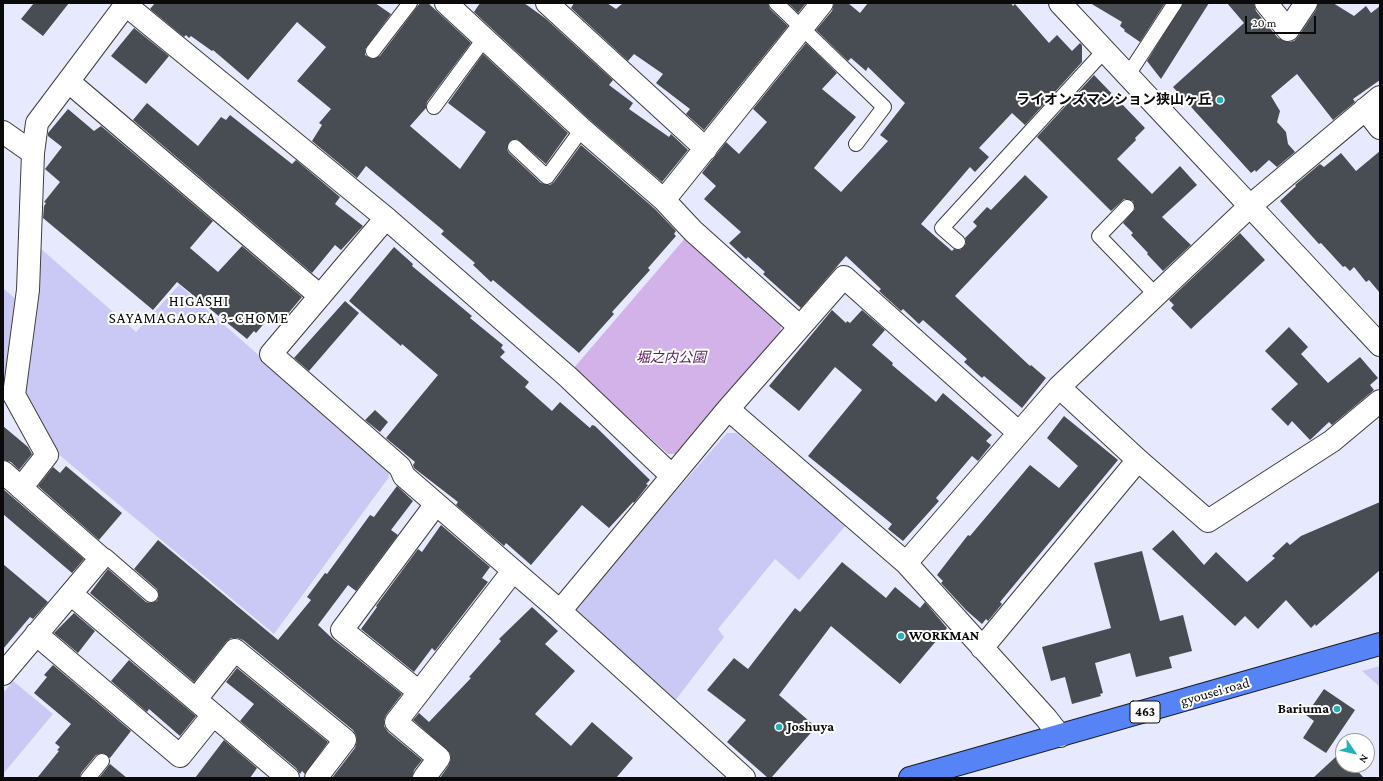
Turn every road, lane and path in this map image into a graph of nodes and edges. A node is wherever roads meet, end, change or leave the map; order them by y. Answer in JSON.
{"nodes":[{"id":1,"x":410,"y":3,"type":"edge"},
{"id":2,"x":547,"y":3,"type":"edge"},
{"id":3,"x":776,"y":3,"type":"edge"},
{"id":4,"x":822,"y":3,"type":"edge"},
{"id":5,"x":1175,"y":3,"type":"edge"},
{"id":6,"x":1266,"y":3,"type":"edge"},
{"id":7,"x":1306,"y":3,"type":"edge"},
{"id":8,"x":126,"y":4,"type":"edge"},
{"id":9,"x":1063,"y":4,"type":"edge"},
{"id":10,"x":457,"y":7,"type":"edge"},
{"id":11,"x":803,"y":28,"type":"junction"},
{"id":12,"x":484,"y":39,"type":"junction"},
{"id":13,"x":373,"y":50,"type":"dead end"},
{"id":14,"x":1104,"y":51,"type":"junction"},
{"id":15,"x":1128,"y":75,"type":"junction"},
{"id":16,"x":69,"y":82,"type":"junction"},
{"id":17,"x":1372,"y":103,"type":"edge"},
{"id":18,"x":434,"y":107,"type":"dead end"},
{"id":19,"x":1380,"y":128,"type":"edge"},
{"id":20,"x":582,"y":129,"type":"junction"},
{"id":21,"x":3,"y":132,"type":"edge"},
{"id":22,"x":856,"y":144,"type":"dead end"},
{"id":23,"x":515,"y":147,"type":"dead end"},
{"id":24,"x":706,"y":149,"type":"junction"},
{"id":25,"x":33,"y":153,"type":"junction"},
{"id":26,"x":664,"y":200,"type":"junction"},
{"id":27,"x":1250,"y":206,"type":"junction"},
{"id":28,"x":1127,"y":207,"type":"dead end"},
{"id":29,"x":386,"y":218,"type":"junction"},
{"id":30,"x":958,"y":242,"type":"dead end"},
{"id":31,"x":1156,"y":295,"type":"junction"},
{"id":32,"x":320,"y":296,"type":"junction"},
{"id":33,"x":800,"y":327,"type":"junction"},
{"id":34,"x":1380,"y":345,"type":"edge"},
{"id":35,"x":1059,"y":387,"type":"junction"},
{"id":36,"x":1380,"y":401,"type":"edge"},
{"id":37,"x":728,"y":409,"type":"junction"},
{"id":38,"x":1019,"y":433,"type":"junction"},
{"id":39,"x":1138,"y":460,"type":"junction"},
{"id":40,"x":3,"y":472,"type":"edge"},
{"id":41,"x":672,"y":476,"type":"junction"},
{"id":42,"x":21,"y":488,"type":"junction"},
{"id":43,"x":436,"y":504,"type":"junction"},
{"id":44,"x":101,"y":558,"type":"junction"},
{"id":45,"x":906,"y":563,"type":"junction"},
{"id":46,"x":513,"y":571,"type":"junction"},
{"id":47,"x":71,"y":594,"type":"junction"},
{"id":48,"x":151,"y":595,"type":"dead end"},
{"id":49,"x":560,"y":611,"type":"junction"},
{"id":50,"x":36,"y":634,"type":"junction"},
{"id":51,"x":1380,"y":644,"type":"edge"},
{"id":52,"x":982,"y":648,"type":"junction"},
{"id":53,"x":3,"y":674,"type":"edge"},
{"id":54,"x":419,"y":692,"type":"junction"},
{"id":55,"x":196,"y":699,"type":"junction"},
{"id":56,"x":214,"y":715,"type":"junction"},
{"id":57,"x":1060,"y":736,"type":"junction"},
{"id":58,"x":102,"y":761,"type":"dead end"},
{"id":59,"x":922,"y":776,"type":"edge"},
{"id":60,"x":88,"y":778,"type":"edge"},
{"id":61,"x":288,"y":778,"type":"edge"},
{"id":62,"x":316,"y":778,"type":"edge"},
{"id":63,"x":424,"y":778,"type":"edge"},
{"id":64,"x":744,"y":778,"type":"edge"}],
"edges":[{"from":1,"to":13,"type":"lane"},
{"from":2,"to":24,"type":"street"},
{"from":3,"to":11,"type":"lane"},
{"from":4,"to":11,"type":"street"},
{"from":5,"to":15,"type":"lane"},
{"from":6,"to":7,"type":"street"},
{"from":8,"to":16,"type":"street"},
{"from":8,"to":29,"type":"street"},
{"from":9,"to":14,"type":"street"},
{"from":10,"to":12,"type":"street"},
{"from":11,"to":22,"type":"lane"},
{"from":11,"to":24,"type":"street"},
{"from":12,"to":18,"type":"lane"},
{"from":12,"to":20,"type":"street"},
{"from":14,"to":15,"type":"street"},
{"from":14,"to":30,"type":"lane"},
{"from":15,"to":27,"type":"street"},
{"from":16,"to":25,"type":"street"},
{"from":16,"to":32,"type":"street"},
{"from":17,"to":19,"type":"street"},
{"from":17,"to":27,"type":"street"},
{"from":20,"to":23,"type":"lane"},
{"from":20,"to":26,"type":"street"},
{"from":21,"to":25,"type":"street"},
{"from":24,"to":26,"type":"street"},
{"from":25,"to":42,"type":"street"},
{"from":26,"to":33,"type":"street"},
{"from":27,"to":31,"type":"street"},
{"from":27,"to":34,"type":"street"},
{"from":28,"to":31,"type":"lane"},
{"from":29,"to":32,"type":"street"},
{"from":29,"to":41,"type":"street"},
{"from":31,"to":35,"type":"street"},
{"from":32,"to":43,"type":"street"},
{"from":33,"to":37,"type":"street"},
{"from":33,"to":38,"type":"street"},
{"from":35,"to":38,"type":"street"},
{"from":35,"to":39,"type":"street"},
{"from":36,"to":39,"type":"street"},
{"from":37,"to":41,"type":"street"},
{"from":37,"to":45,"type":"street"},
{"from":38,"to":45,"type":"street"},
{"from":39,"to":52,"type":"street"},
{"from":40,"to":42,"type":"street"},
{"from":41,"to":49,"type":"street"},
{"from":42,"to":44,"type":"street"},
{"from":43,"to":46,"type":"street"},
{"from":43,"to":54,"type":"street"},
{"from":44,"to":47,"type":"street"},
{"from":44,"to":48,"type":"lane"},
{"from":45,"to":52,"type":"street"},
{"from":46,"to":49,"type":"street"},
{"from":46,"to":54,"type":"street"},
{"from":47,"to":50,"type":"street"},
{"from":47,"to":55,"type":"street"},
{"from":49,"to":64,"type":"street"},
{"from":50,"to":53,"type":"street"},
{"from":50,"to":56,"type":"street"},
{"from":51,"to":57,"type":"highway","name":"gyousei road","number":"463"},
{"from":52,"to":57,"type":"street"},
{"from":54,"to":63,"type":"street"},
{"from":55,"to":56,"type":"street"},
{"from":55,"to":62,"type":"street"},
{"from":56,"to":61,"type":"street"},
{"from":57,"to":59,"type":"highway","name":"gyousei road","number":"463"},
{"from":58,"to":60,"type":"lane"}]}
